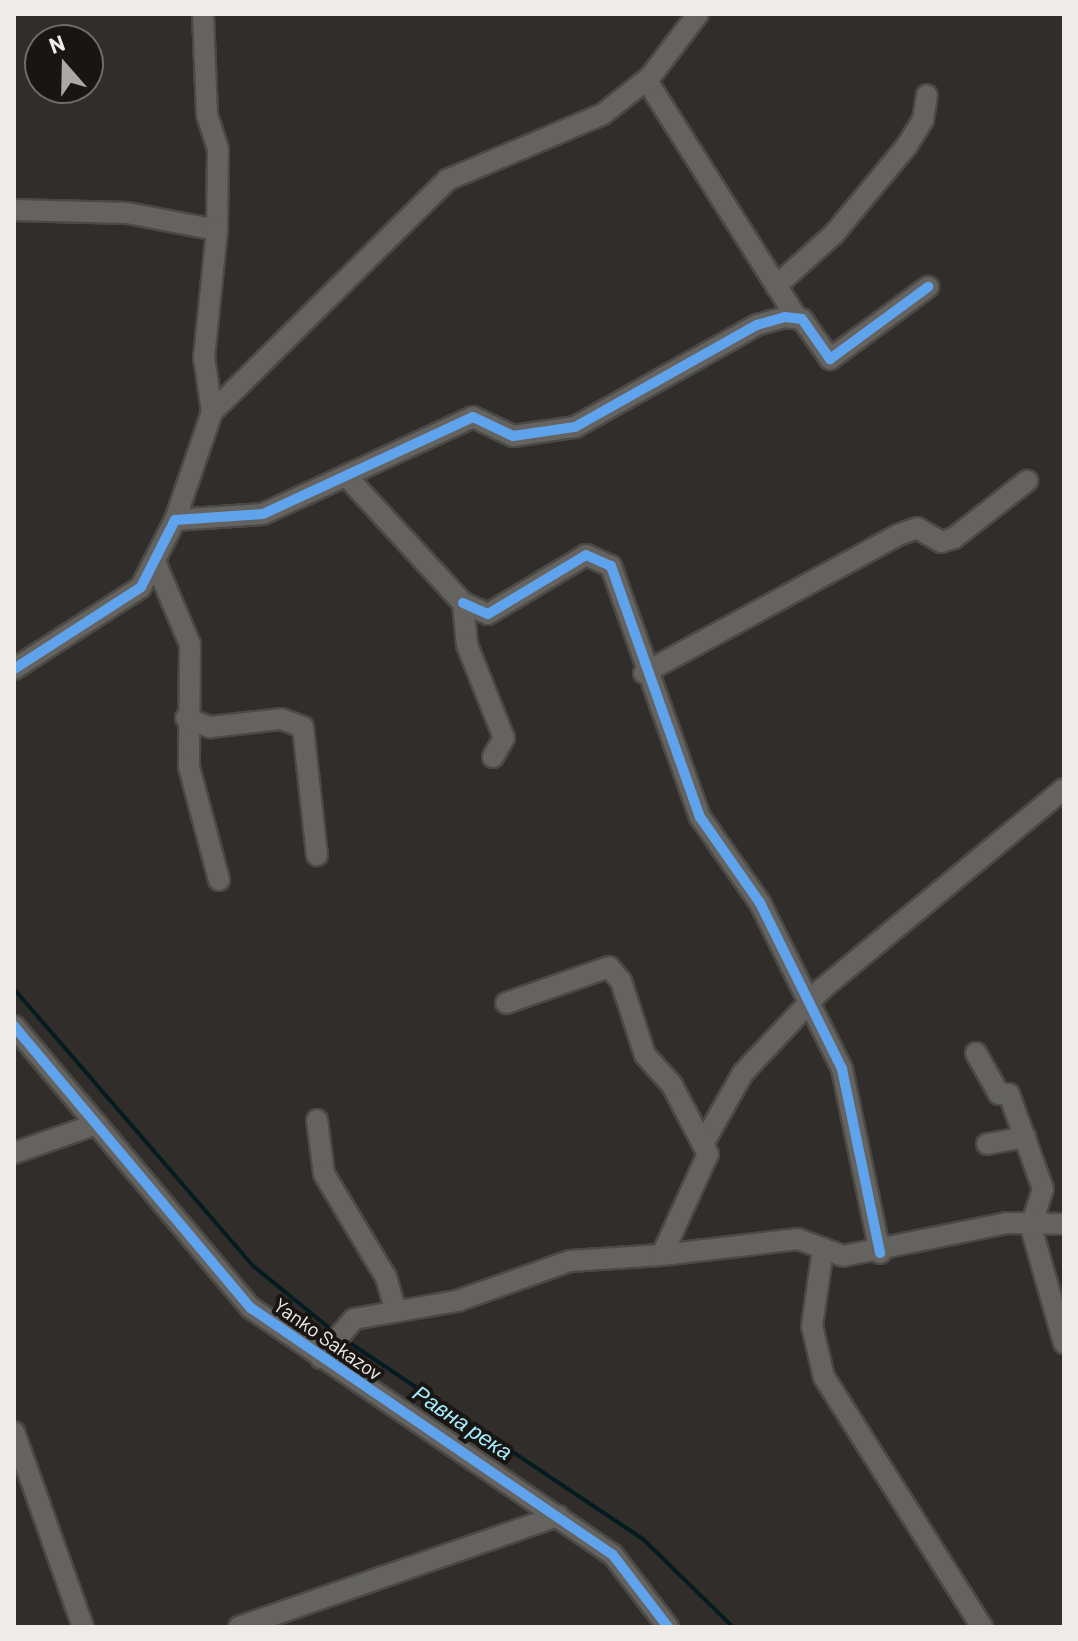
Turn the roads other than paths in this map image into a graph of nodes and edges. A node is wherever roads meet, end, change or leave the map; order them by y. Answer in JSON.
{"nodes":[{"id":1,"x":203,"y":14,"type":"edge"},
{"id":2,"x":692,"y":17,"type":"edge"},
{"id":3,"x":648,"y":79,"type":"junction"},
{"id":4,"x":927,"y":95,"type":"dead end"},
{"id":5,"x":14,"y":210,"type":"edge"},
{"id":6,"x":217,"y":230,"type":"junction"},
{"id":7,"x":776,"y":286,"type":"junction"},
{"id":8,"x":928,"y":287,"type":"dead end"},
{"id":9,"x":797,"y":318,"type":"junction"},
{"id":10,"x":212,"y":412,"type":"junction"},
{"id":11,"x":348,"y":478,"type":"junction"},
{"id":12,"x":1027,"y":481,"type":"dead end"},
{"id":13,"x":175,"y":520,"type":"junction"},
{"id":14,"x":156,"y":564,"type":"junction"},
{"id":15,"x":463,"y":603,"type":"junction"},
{"id":16,"x":14,"y":669,"type":"edge"},
{"id":17,"x":644,"y":673,"type":"junction"},
{"id":18,"x":186,"y":718,"type":"junction"},
{"id":19,"x":493,"y":757,"type":"dead end"},
{"id":20,"x":1064,"y":789,"type":"edge"},
{"id":21,"x":317,"y":855,"type":"dead end"},
{"id":22,"x":219,"y":880,"type":"dead end"},
{"id":23,"x":811,"y":1002,"type":"junction"},
{"id":24,"x":506,"y":1003,"type":"dead end"},
{"id":25,"x":14,"y":1026,"type":"edge"},
{"id":26,"x":976,"y":1053,"type":"dead end"},
{"id":27,"x":317,"y":1120,"type":"dead end"},
{"id":28,"x":97,"y":1124,"type":"junction"},
{"id":29,"x":1025,"y":1137,"type":"junction"},
{"id":30,"x":703,"y":1144,"type":"junction"},
{"id":31,"x":987,"y":1144,"type":"dead end"},
{"id":32,"x":14,"y":1153,"type":"edge"},
{"id":33,"x":1064,"y":1224,"type":"edge"},
{"id":34,"x":1031,"y":1227,"type":"junction"},
{"id":35,"x":823,"y":1249,"type":"junction"},
{"id":36,"x":880,"y":1253,"type":"junction"},
{"id":37,"x":662,"y":1255,"type":"junction"},
{"id":38,"x":396,"y":1312,"type":"junction"},
{"id":39,"x":1064,"y":1343,"type":"edge"},
{"id":40,"x":330,"y":1345,"type":"junction"},
{"id":41,"x":14,"y":1432,"type":"edge"},
{"id":42,"x":558,"y":1516,"type":"junction"},
{"id":43,"x":83,"y":1627,"type":"edge"},
{"id":44,"x":239,"y":1627,"type":"edge"},
{"id":45,"x":668,"y":1627,"type":"edge"},
{"id":46,"x":982,"y":1627,"type":"edge"}],
"edges":[{"from":1,"to":6,"type":"street"},
{"from":2,"to":3,"type":"street"},
{"from":3,"to":7,"type":"street"},
{"from":3,"to":10,"type":"street"},
{"from":4,"to":7,"type":"street"},
{"from":5,"to":6,"type":"street"},
{"from":6,"to":10,"type":"street"},
{"from":7,"to":9,"type":"street"},
{"from":8,"to":9,"type":"street"},
{"from":9,"to":11,"type":"street"},
{"from":10,"to":13,"type":"street"},
{"from":11,"to":13,"type":"street"},
{"from":11,"to":15,"type":"street"},
{"from":12,"to":17,"type":"street"},
{"from":13,"to":14,"type":"street"},
{"from":14,"to":16,"type":"street"},
{"from":14,"to":18,"type":"street"},
{"from":15,"to":17,"type":"street"},
{"from":15,"to":19,"type":"street"},
{"from":17,"to":23,"type":"street"},
{"from":18,"to":21,"type":"street"},
{"from":18,"to":22,"type":"street"},
{"from":20,"to":23,"type":"street"},
{"from":23,"to":30,"type":"street"},
{"from":23,"to":36,"type":"street"},
{"from":24,"to":30,"type":"street"},
{"from":25,"to":28,"type":"street","name":"Yanko Sakazov"},
{"from":26,"to":29,"type":"street"},
{"from":27,"to":38,"type":"street"},
{"from":28,"to":32,"type":"street"},
{"from":28,"to":40,"type":"street","name":"Yanko Sakazov"},
{"from":29,"to":31,"type":"street"},
{"from":29,"to":34,"type":"street"},
{"from":30,"to":37,"type":"street"},
{"from":33,"to":34,"type":"street"},
{"from":34,"to":36,"type":"street"},
{"from":34,"to":39,"type":"street"},
{"from":35,"to":36,"type":"street"},
{"from":35,"to":37,"type":"street"},
{"from":35,"to":46,"type":"street"},
{"from":37,"to":38,"type":"street"},
{"from":38,"to":40,"type":"street"},
{"from":40,"to":42,"type":"street","name":"Yanko Sakazov"},
{"from":41,"to":43,"type":"street"},
{"from":42,"to":44,"type":"street"},
{"from":42,"to":45,"type":"street","name":"Yanko Sakazov"}]}
